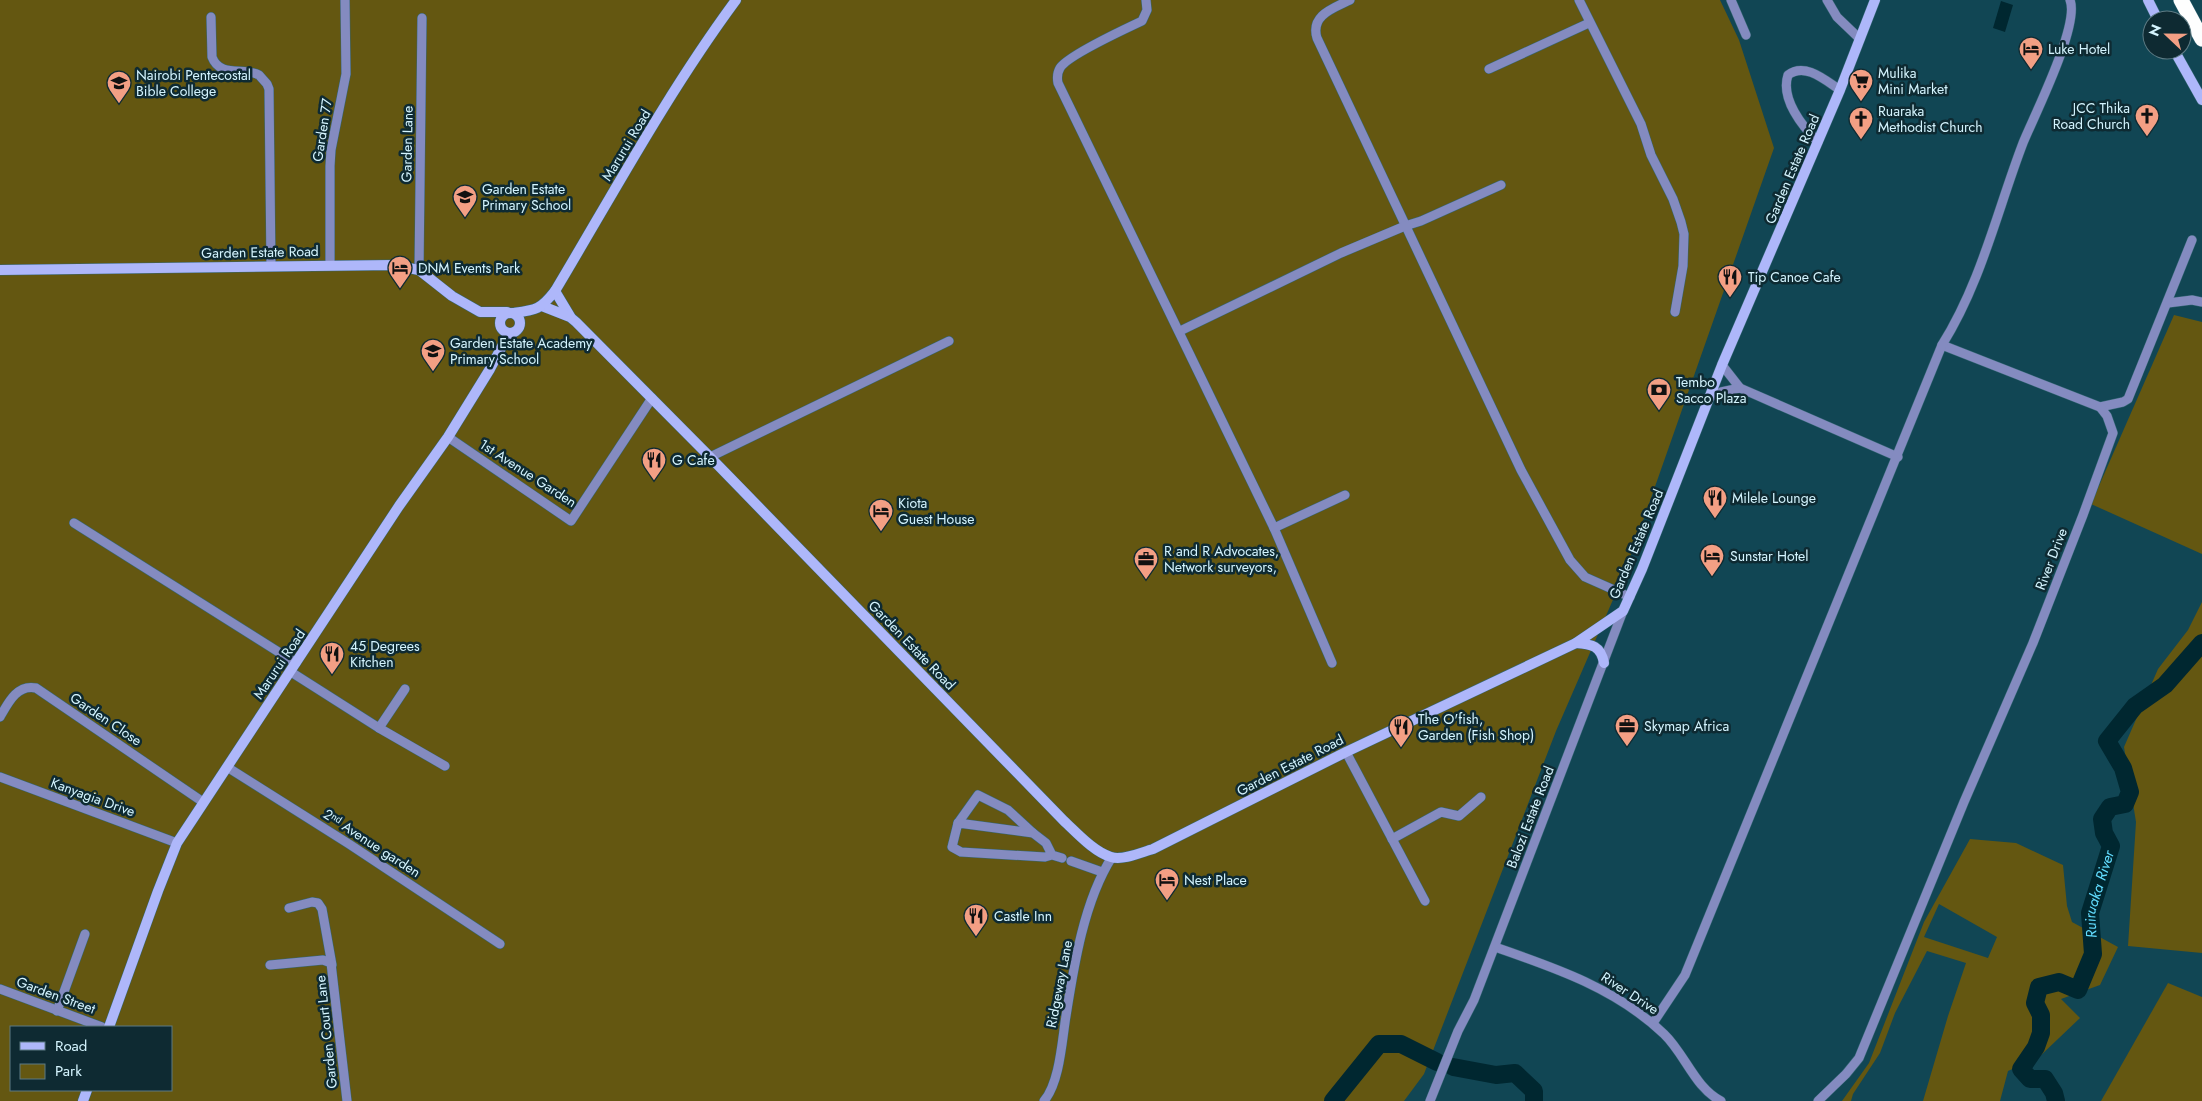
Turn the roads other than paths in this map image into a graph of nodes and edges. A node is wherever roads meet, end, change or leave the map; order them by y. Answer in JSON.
{"nodes":[{"id":1,"x":345,"y":0,"type":"edge"},
{"id":2,"x":736,"y":0,"type":"edge"},
{"id":3,"x":1146,"y":0,"type":"edge"},
{"id":4,"x":1350,"y":0,"type":"edge"},
{"id":5,"x":1578,"y":0,"type":"edge"},
{"id":6,"x":1731,"y":0,"type":"edge"},
{"id":7,"x":1827,"y":0,"type":"edge"},
{"id":8,"x":1875,"y":0,"type":"edge"},
{"id":9,"x":2070,"y":0,"type":"edge"},
{"id":10,"x":2181,"y":0,"type":"edge"},
{"id":11,"x":212,"y":17,"type":"dead end"},
{"id":12,"x":422,"y":18,"type":"dead end"},
{"id":13,"x":1589,"y":23,"type":"junction"},
{"id":14,"x":1746,"y":35,"type":"dead end"},
{"id":15,"x":1860,"y":39,"type":"junction"},
{"id":16,"x":2202,"y":39,"type":"edge"},
{"id":17,"x":2180,"y":60,"type":"edge"},
{"id":18,"x":1489,"y":69,"type":"dead end"},
{"id":19,"x":1840,"y":90,"type":"junction"},
{"id":20,"x":2202,"y":100,"type":"edge"},
{"id":21,"x":1818,"y":142,"type":"junction"},
{"id":22,"x":1501,"y":185,"type":"dead end"},
{"id":23,"x":1406,"y":226,"type":"junction"},
{"id":24,"x":2192,"y":240,"type":"dead end"},
{"id":25,"x":330,"y":265,"type":"junction"},
{"id":26,"x":271,"y":266,"type":"junction"},
{"id":27,"x":0,"y":270,"type":"edge"},
{"id":28,"x":419,"y":270,"type":"junction"},
{"id":29,"x":555,"y":292,"type":"junction"},
{"id":30,"x":2202,"y":302,"type":"edge"},
{"id":31,"x":2168,"y":303,"type":"junction"},
{"id":32,"x":539,"y":308,"type":"junction"},
{"id":33,"x":480,"y":312,"type":"junction"},
{"id":34,"x":510,"y":312,"type":"junction"},
{"id":35,"x":1676,"y":312,"type":"dead end"},
{"id":36,"x":570,"y":317,"type":"junction"},
{"id":37,"x":519,"y":328,"type":"junction"},
{"id":38,"x":505,"y":331,"type":"junction"},
{"id":39,"x":1180,"y":331,"type":"junction"},
{"id":40,"x":949,"y":341,"type":"dead end"},
{"id":41,"x":1942,"y":345,"type":"junction"},
{"id":42,"x":1722,"y":365,"type":"junction"},
{"id":43,"x":1740,"y":388,"type":"junction"},
{"id":44,"x":1710,"y":397,"type":"junction"},
{"id":45,"x":652,"y":398,"type":"junction"},
{"id":46,"x":2100,"y":407,"type":"junction"},
{"id":47,"x":448,"y":437,"type":"junction"},
{"id":48,"x":710,"y":456,"type":"junction"},
{"id":49,"x":1898,"y":457,"type":"junction"},
{"id":50,"x":1344,"y":495,"type":"dead end"},
{"id":51,"x":74,"y":523,"type":"dead end"},
{"id":52,"x":1274,"y":528,"type":"junction"},
{"id":53,"x":1630,"y":597,"type":"junction"},
{"id":54,"x":1623,"y":611,"type":"junction"},
{"id":55,"x":1576,"y":643,"type":"junction"},
{"id":56,"x":296,"y":663,"type":"junction"},
{"id":57,"x":1332,"y":663,"type":"dead end"},
{"id":58,"x":1604,"y":663,"type":"junction"},
{"id":59,"x":290,"y":672,"type":"junction"},
{"id":60,"x":405,"y":690,"type":"dead end"},
{"id":61,"x":0,"y":717,"type":"edge"},
{"id":62,"x":379,"y":728,"type":"junction"},
{"id":63,"x":1346,"y":752,"type":"junction"},
{"id":64,"x":445,"y":766,"type":"dead end"},
{"id":65,"x":227,"y":767,"type":"junction"},
{"id":66,"x":0,"y":777,"type":"edge"},
{"id":67,"x":1481,"y":797,"type":"dead end"},
{"id":68,"x":203,"y":802,"type":"junction"},
{"id":69,"x":958,"y":823,"type":"junction"},
{"id":70,"x":1033,"y":833,"type":"junction"},
{"id":71,"x":1392,"y":839,"type":"junction"},
{"id":72,"x":177,"y":843,"type":"junction"},
{"id":73,"x":1052,"y":855,"type":"junction"},
{"id":74,"x":1062,"y":858,"type":"dead end"},
{"id":75,"x":1112,"y":858,"type":"junction"},
{"id":76,"x":1072,"y":861,"type":"dead end"},
{"id":77,"x":1102,"y":872,"type":"junction"},
{"id":78,"x":1425,"y":901,"type":"dead end"},
{"id":79,"x":289,"y":908,"type":"dead end"},
{"id":80,"x":85,"y":934,"type":"dead end"},
{"id":81,"x":500,"y":944,"type":"dead end"},
{"id":82,"x":1495,"y":947,"type":"junction"},
{"id":83,"x":270,"y":965,"type":"dead end"},
{"id":84,"x":332,"y":965,"type":"junction"},
{"id":85,"x":0,"y":989,"type":"edge"},
{"id":86,"x":57,"y":1011,"type":"junction"},
{"id":87,"x":1653,"y":1023,"type":"junction"},
{"id":88,"x":99,"y":1026,"type":"edge"},
{"id":89,"x":109,"y":1026,"type":"edge"},
{"id":90,"x":347,"y":1101,"type":"edge"},
{"id":91,"x":1044,"y":1101,"type":"edge"},
{"id":92,"x":1430,"y":1101,"type":"edge"},
{"id":93,"x":1721,"y":1101,"type":"edge"},
{"id":94,"x":1818,"y":1101,"type":"edge"}],
"edges":[{"from":1,"to":25,"type":"street","name":"Garden 77"},
{"from":2,"to":29,"type":"street","name":"Marurui Road"},
{"from":3,"to":39,"type":"street"},
{"from":4,"to":23,"type":"street"},
{"from":5,"to":13,"type":"street"},
{"from":6,"to":14,"type":"street"},
{"from":7,"to":15,"type":"street"},
{"from":8,"to":15,"type":"street","name":"Garden Estate Road"},
{"from":9,"to":41,"type":"street"},
{"from":10,"to":16,"type":"highway"},
{"from":11,"to":26,"type":"street"},
{"from":12,"to":28,"type":"street","name":"Garden Lane"},
{"from":13,"to":18,"type":"street"},
{"from":13,"to":35,"type":"street"},
{"from":15,"to":19,"type":"street","name":"Garden Estate Road"},
{"from":17,"to":20,"type":"street"},
{"from":19,"to":21,"type":"street","name":"Garden Estate Road"},
{"from":19,"to":21,"type":"street"},
{"from":21,"to":42,"type":"street","name":"Garden Estate Road"},
{"from":22,"to":23,"type":"street"},
{"from":23,"to":39,"type":"street"},
{"from":23,"to":53,"type":"street"},
{"from":24,"to":31,"type":"street"},
{"from":25,"to":26,"type":"street","name":"Garden Estate Road"},
{"from":25,"to":28,"type":"street","name":"Garden Estate Road"},
{"from":26,"to":27,"type":"street","name":"Garden Estate Road"},
{"from":28,"to":33,"type":"street","name":"Garden Estate Road"},
{"from":29,"to":32,"type":"street","name":"Marurui Road"},
{"from":29,"to":36,"type":"street"},
{"from":30,"to":31,"type":"street"},
{"from":31,"to":46,"type":"street"},
{"from":32,"to":34,"type":"street","name":"Garden Estate Road"},
{"from":32,"to":36,"type":"street","name":"Garden Estate Road"},
{"from":32,"to":37,"type":"street","name":"Marurui Road"},
{"from":33,"to":34,"type":"street","name":"Garden Estate Road"},
{"from":33,"to":38,"type":"street"},
{"from":34,"to":37,"type":"street"},
{"from":34,"to":38,"type":"street"},
{"from":36,"to":45,"type":"street","name":"Garden Estate Road"},
{"from":37,"to":38,"type":"street"},
{"from":38,"to":47,"type":"street","name":"Marurui Road"},
{"from":39,"to":52,"type":"street"},
{"from":40,"to":48,"type":"street"},
{"from":41,"to":46,"type":"street"},
{"from":41,"to":49,"type":"street"},
{"from":42,"to":43,"type":"street"},
{"from":42,"to":44,"type":"street","name":"Garden Estate Road"},
{"from":43,"to":44,"type":"street"},
{"from":43,"to":49,"type":"street"},
{"from":44,"to":53,"type":"street","name":"Garden Estate Road"},
{"from":45,"to":47,"type":"street","name":"1st Avenue Garden"},
{"from":45,"to":48,"type":"street","name":"Garden Estate Road"},
{"from":46,"to":94,"type":"street","name":"River Drive"},
{"from":47,"to":56,"type":"street","name":"Marurui Road"},
{"from":48,"to":75,"type":"street","name":"Garden Estate Road"},
{"from":49,"to":87,"type":"street"},
{"from":50,"to":52,"type":"street"},
{"from":51,"to":56,"type":"street"},
{"from":52,"to":57,"type":"street"},
{"from":53,"to":54,"type":"street","name":"Garden Estate Road"},
{"from":54,"to":55,"type":"street","name":"Garden Estate Road"},
{"from":54,"to":58,"type":"street","name":"Balozi Estate Road"},
{"from":55,"to":58,"type":"street"},
{"from":55,"to":63,"type":"street","name":"Garden Estate Road"},
{"from":56,"to":59,"type":"street","name":"Marurui Road"},
{"from":58,"to":82,"type":"street","name":"Balozi Estate Road"},
{"from":59,"to":62,"type":"street"},
{"from":59,"to":65,"type":"street","name":"Marurui Road"},
{"from":60,"to":62,"type":"street"},
{"from":61,"to":68,"type":"street","name":"Garden Close"},
{"from":62,"to":64,"type":"street"},
{"from":63,"to":71,"type":"street"},
{"from":63,"to":75,"type":"street","name":"Garden Estate Road"},
{"from":65,"to":68,"type":"street","name":"Marurui Road"},
{"from":65,"to":81,"type":"street","name":"2ⁿᵈ Avenue garden"},
{"from":66,"to":72,"type":"street","name":"Kanyagia Drive"},
{"from":67,"to":71,"type":"street"},
{"from":68,"to":72,"type":"street","name":"Marurui Road"},
{"from":69,"to":70,"type":"street"},
{"from":69,"to":70,"type":"street"},
{"from":69,"to":73,"type":"street"},
{"from":70,"to":73,"type":"street"},
{"from":71,"to":78,"type":"street"},
{"from":72,"to":89,"type":"street","name":"Marurui Road"},
{"from":73,"to":74,"type":"street"},
{"from":75,"to":77,"type":"street","name":"Ridgeway Lane"},
{"from":76,"to":77,"type":"street"},
{"from":77,"to":91,"type":"street","name":"Ridgeway Lane"},
{"from":79,"to":84,"type":"street"},
{"from":80,"to":86,"type":"street"},
{"from":82,"to":87,"type":"street","name":"River Drive"},
{"from":82,"to":92,"type":"street","name":"Balozi Estate Road"},
{"from":83,"to":84,"type":"street","name":"Garden Court Lane"},
{"from":84,"to":90,"type":"street","name":"Garden Court Lane"},
{"from":85,"to":86,"type":"street","name":"Garden Street"},
{"from":86,"to":88,"type":"street","name":"Garden Street"},
{"from":87,"to":93,"type":"street","name":"River Drive"}]}
